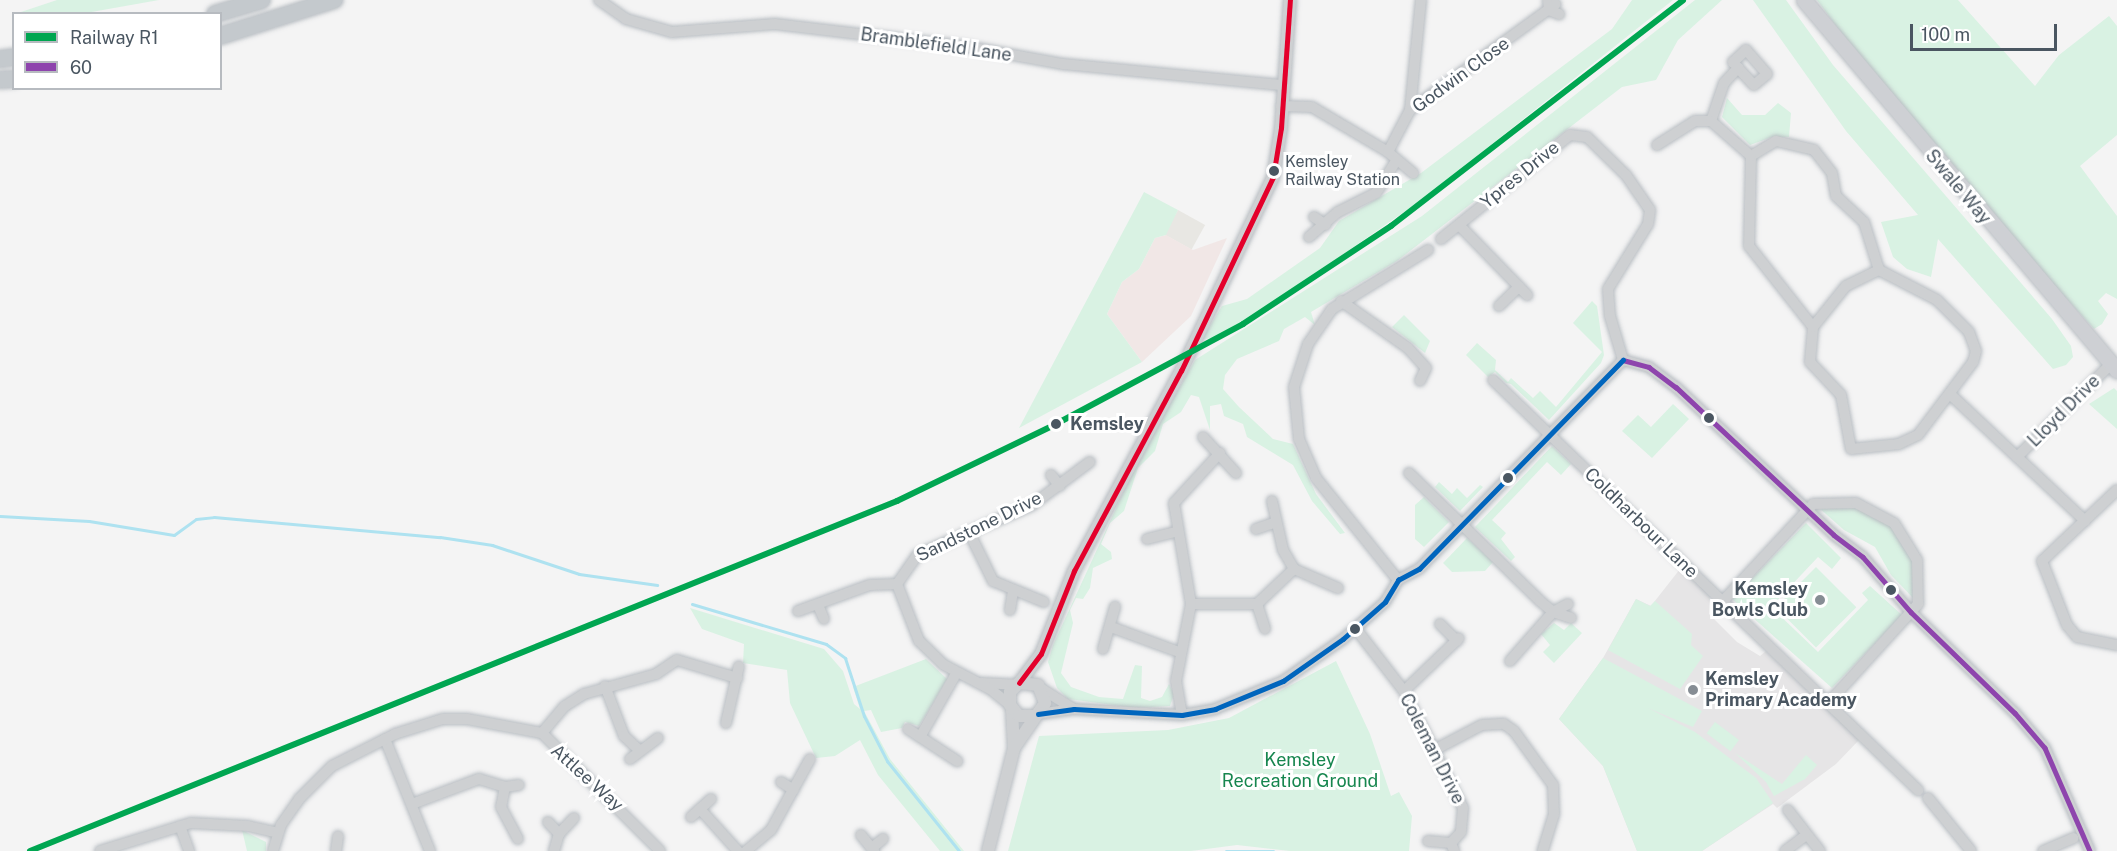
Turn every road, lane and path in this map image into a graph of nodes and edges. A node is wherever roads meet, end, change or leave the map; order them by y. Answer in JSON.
{"nodes":[{"id":1,"x":262,"y":0,"type":"edge"},
{"id":2,"x":334,"y":0,"type":"edge"},
{"id":3,"x":598,"y":0,"type":"edge"},
{"id":4,"x":1290,"y":0,"type":"edge"},
{"id":5,"x":1421,"y":0,"type":"edge"},
{"id":6,"x":1804,"y":0,"type":"edge"},
{"id":7,"x":1553,"y":7,"type":"edge"},
{"id":8,"x":222,"y":12,"type":"edge"},
{"id":9,"x":222,"y":35,"type":"edge"},
{"id":10,"x":1738,"y":68,"type":"dead end"},
{"id":11,"x":1281,"y":85,"type":"junction"},
{"id":12,"x":1281,"y":106,"type":"junction"},
{"id":13,"x":1410,"y":110,"type":"junction"},
{"id":14,"x":1711,"y":121,"type":"junction"},
{"id":15,"x":1657,"y":145,"type":"dead end"},
{"id":16,"x":1388,"y":152,"type":"junction"},
{"id":17,"x":1751,"y":156,"type":"junction"},
{"id":18,"x":1397,"y":160,"type":"junction"},
{"id":19,"x":1413,"y":173,"type":"dead end"},
{"id":20,"x":1314,"y":217,"type":"dead end"},
{"id":21,"x":1326,"y":225,"type":"junction"},
{"id":22,"x":1459,"y":225,"type":"junction"},
{"id":23,"x":1309,"y":237,"type":"dead end"},
{"id":24,"x":1441,"y":239,"type":"dead end"},
{"id":25,"x":1428,"y":250,"type":"dead end"},
{"id":26,"x":1879,"y":270,"type":"junction"},
{"id":27,"x":1519,"y":287,"type":"junction"},
{"id":28,"x":1527,"y":295,"type":"dead end"},
{"id":29,"x":1341,"y":302,"type":"junction"},
{"id":30,"x":1499,"y":306,"type":"dead end"},
{"id":31,"x":1813,"y":327,"type":"junction"},
{"id":32,"x":1623,"y":360,"type":"junction"},
{"id":33,"x":2114,"y":367,"type":"edge"},
{"id":34,"x":1493,"y":380,"type":"dead end"},
{"id":35,"x":1420,"y":381,"type":"dead end"},
{"id":36,"x":1952,"y":395,"type":"junction"},
{"id":37,"x":1549,"y":434,"type":"junction"},
{"id":38,"x":1203,"y":437,"type":"dead end"},
{"id":39,"x":1220,"y":453,"type":"junction"},
{"id":40,"x":2017,"y":457,"type":"junction"},
{"id":41,"x":1090,"y":462,"type":"dead end"},
{"id":42,"x":1236,"y":473,"type":"dead end"},
{"id":43,"x":1410,"y":473,"type":"dead end"},
{"id":44,"x":1051,"y":475,"type":"dead end"},
{"id":45,"x":1059,"y":486,"type":"junction"},
{"id":46,"x":2117,"y":490,"type":"edge"},
{"id":47,"x":1272,"y":501,"type":"dead end"},
{"id":48,"x":1808,"y":511,"type":"junction"},
{"id":49,"x":2085,"y":521,"type":"junction"},
{"id":50,"x":1276,"y":522,"type":"junction"},
{"id":51,"x":1462,"y":525,"type":"junction"},
{"id":52,"x":1256,"y":529,"type":"dead end"},
{"id":53,"x":1178,"y":531,"type":"junction"},
{"id":54,"x":969,"y":532,"type":"junction"},
{"id":55,"x":1147,"y":539,"type":"dead end"},
{"id":56,"x":1294,"y":569,"type":"junction"},
{"id":57,"x":1398,"y":580,"type":"junction"},
{"id":58,"x":897,"y":584,"type":"junction"},
{"id":59,"x":1338,"y":588,"type":"dead end"},
{"id":60,"x":1013,"y":590,"type":"junction"},
{"id":61,"x":1044,"y":602,"type":"dead end"},
{"id":62,"x":1723,"y":602,"type":"junction"},
{"id":63,"x":1191,"y":604,"type":"junction"},
{"id":64,"x":1257,"y":604,"type":"junction"},
{"id":65,"x":1568,"y":604,"type":"dead end"},
{"id":66,"x":818,"y":605,"type":"junction"},
{"id":67,"x":1114,"y":607,"type":"dead end"},
{"id":68,"x":1010,"y":610,"type":"dead end"},
{"id":69,"x":798,"y":611,"type":"dead end"},
{"id":70,"x":1553,"y":612,"type":"junction"},
{"id":71,"x":1911,"y":612,"type":"junction"},
{"id":72,"x":1571,"y":618,"type":"dead end"},
{"id":73,"x":824,"y":619,"type":"dead end"},
{"id":74,"x":1440,"y":624,"type":"dead end"},
{"id":75,"x":1111,"y":627,"type":"junction"},
{"id":76,"x":1356,"y":628,"type":"junction"},
{"id":77,"x":1264,"y":629,"type":"dead end"},
{"id":78,"x":2117,"y":645,"type":"edge"},
{"id":79,"x":1103,"y":649,"type":"dead end"},
{"id":80,"x":1179,"y":652,"type":"junction"},
{"id":81,"x":1041,"y":654,"type":"junction"},
{"id":82,"x":1510,"y":661,"type":"dead end"},
{"id":83,"x":739,"y":666,"type":"dead end"},
{"id":84,"x":956,"y":674,"type":"junction"},
{"id":85,"x":737,"y":678,"type":"junction"},
{"id":86,"x":973,"y":682,"type":"junction"},
{"id":87,"x":1018,"y":684,"type":"junction"},
{"id":88,"x":605,"y":686,"type":"junction"},
{"id":89,"x":1041,"y":688,"type":"junction"},
{"id":90,"x":1404,"y":691,"type":"junction"},
{"id":91,"x":1829,"y":702,"type":"junction"},
{"id":92,"x":1011,"y":708,"type":"junction"},
{"id":93,"x":1074,"y":709,"type":"junction"},
{"id":94,"x":1036,"y":715,"type":"junction"},
{"id":95,"x":1182,"y":715,"type":"junction"},
{"id":96,"x":726,"y":723,"type":"dead end"},
{"id":97,"x":908,"y":729,"type":"dead end"},
{"id":98,"x":542,"y":733,"type":"junction"},
{"id":99,"x":920,"y":737,"type":"junction"},
{"id":100,"x":658,"y":738,"type":"dead end"},
{"id":101,"x":385,"y":739,"type":"junction"},
{"id":102,"x":1014,"y":748,"type":"junction"},
{"id":103,"x":638,"y":749,"type":"junction"},
{"id":104,"x":1436,"y":749,"type":"junction"},
{"id":105,"x":630,"y":759,"type":"dead end"},
{"id":106,"x":810,"y":759,"type":"dead end"},
{"id":107,"x":957,"y":761,"type":"dead end"},
{"id":108,"x":781,"y":782,"type":"dead end"},
{"id":109,"x":519,"y":785,"type":"dead end"},
{"id":110,"x":505,"y":787,"type":"junction"},
{"id":111,"x":794,"y":790,"type":"junction"},
{"id":112,"x":1918,"y":790,"type":"dead end"},
{"id":113,"x":1928,"y":798,"type":"dead end"},
{"id":114,"x":711,"y":799,"type":"dead end"},
{"id":115,"x":412,"y":804,"type":"junction"},
{"id":116,"x":700,"y":809,"type":"junction"},
{"id":117,"x":1788,"y":810,"type":"dead end"},
{"id":118,"x":692,"y":817,"type":"dead end"},
{"id":119,"x":574,"y":819,"type":"dead end"},
{"id":120,"x":548,"y":822,"type":"dead end"},
{"id":121,"x":180,"y":826,"type":"junction"},
{"id":122,"x":278,"y":833,"type":"junction"},
{"id":123,"x":559,"y":834,"type":"junction"},
{"id":124,"x":861,"y":835,"type":"dead end"},
{"id":125,"x":338,"y":836,"type":"dead end"},
{"id":126,"x":1805,"y":836,"type":"junction"},
{"id":127,"x":518,"y":838,"type":"dead end"},
{"id":128,"x":2073,"y":838,"type":"dead end"},
{"id":129,"x":882,"y":839,"type":"dead end"},
{"id":130,"x":1428,"y":841,"type":"dead end"},
{"id":131,"x":1453,"y":847,"type":"edge"},
{"id":132,"x":2058,"y":848,"type":"edge"},
{"id":133,"x":873,"y":849,"type":"edge"},
{"id":134,"x":100,"y":851,"type":"edge"},
{"id":135,"x":189,"y":851,"type":"edge"},
{"id":136,"x":273,"y":851,"type":"edge"},
{"id":137,"x":336,"y":851,"type":"edge"},
{"id":138,"x":430,"y":851,"type":"edge"},
{"id":139,"x":554,"y":851,"type":"edge"},
{"id":140,"x":660,"y":851,"type":"edge"},
{"id":141,"x":738,"y":851,"type":"edge"},
{"id":142,"x":747,"y":851,"type":"edge"},
{"id":143,"x":988,"y":851,"type":"edge"},
{"id":144,"x":1543,"y":851,"type":"edge"},
{"id":145,"x":1785,"y":851,"type":"edge"},
{"id":146,"x":1820,"y":851,"type":"edge"},
{"id":147,"x":1971,"y":851,"type":"edge"},
{"id":148,"x":2043,"y":851,"type":"edge"},
{"id":149,"x":2090,"y":851,"type":"edge"}],
"edges":[{"from":1,"to":8,"type":"highway"},
{"from":2,"to":9,"type":"highway"},
{"from":3,"to":11,"type":"street","name":"Bramblefield Lane"},
{"from":4,"to":11,"type":"street"},
{"from":5,"to":13,"type":"street"},
{"from":6,"to":33,"type":"main road","name":"Swale Way"},
{"from":7,"to":13,"type":"street","name":"Godwin Close"},
{"from":10,"to":14,"type":"street"},
{"from":11,"to":12,"type":"street"},
{"from":12,"to":16,"type":"street"},
{"from":12,"to":81,"type":"street"},
{"from":13,"to":16,"type":"street","name":"Godwin Close"},
{"from":14,"to":15,"type":"street"},
{"from":14,"to":17,"type":"street"},
{"from":16,"to":18,"type":"street"},
{"from":17,"to":26,"type":"street"},
{"from":17,"to":31,"type":"street"},
{"from":18,"to":19,"type":"street"},
{"from":18,"to":21,"type":"street"},
{"from":20,"to":21,"type":"street"},
{"from":21,"to":23,"type":"street"},
{"from":22,"to":24,"type":"street","name":"Ypres Drive"},
{"from":22,"to":27,"type":"street"},
{"from":22,"to":32,"type":"street","name":"Ypres Drive"},
{"from":25,"to":29,"type":"street"},
{"from":26,"to":31,"type":"street"},
{"from":26,"to":36,"type":"street"},
{"from":27,"to":28,"type":"street"},
{"from":27,"to":30,"type":"street"},
{"from":29,"to":35,"type":"street"},
{"from":29,"to":57,"type":"street"},
{"from":31,"to":36,"type":"street"},
{"from":32,"to":37,"type":"street"},
{"from":32,"to":48,"type":"street"},
{"from":33,"to":40,"type":"street","name":"Lloyd Drive"},
{"from":34,"to":37,"type":"street","name":"Coldharbour Lane"},
{"from":36,"to":40,"type":"street","name":"Lloyd Drive"},
{"from":37,"to":51,"type":"street"},
{"from":37,"to":62,"type":"street","name":"Coldharbour Lane"},
{"from":38,"to":39,"type":"street"},
{"from":39,"to":42,"type":"street"},
{"from":39,"to":53,"type":"street"},
{"from":40,"to":49,"type":"street","name":"Lloyd Drive"},
{"from":41,"to":45,"type":"street","name":"Sandstone Drive"},
{"from":43,"to":51,"type":"street"},
{"from":44,"to":45,"type":"street","name":"Sandstone Drive"},
{"from":45,"to":54,"type":"street","name":"Sandstone Drive"},
{"from":46,"to":49,"type":"street"},
{"from":47,"to":50,"type":"street"},
{"from":48,"to":62,"type":"street"},
{"from":48,"to":71,"type":"street"},
{"from":48,"to":71,"type":"street"},
{"from":49,"to":78,"type":"street"},
{"from":50,"to":52,"type":"street"},
{"from":50,"to":56,"type":"street"},
{"from":51,"to":57,"type":"street"},
{"from":51,"to":70,"type":"street"},
{"from":53,"to":55,"type":"street"},
{"from":53,"to":63,"type":"street"},
{"from":54,"to":58,"type":"street","name":"Sandstone Drive"},
{"from":54,"to":60,"type":"street"},
{"from":56,"to":59,"type":"street"},
{"from":56,"to":64,"type":"street"},
{"from":57,"to":76,"type":"street"},
{"from":58,"to":66,"type":"street"},
{"from":58,"to":84,"type":"street"},
{"from":60,"to":61,"type":"street"},
{"from":60,"to":68,"type":"street"},
{"from":62,"to":91,"type":"street","name":"Coldharbour Lane"},
{"from":63,"to":64,"type":"street"},
{"from":63,"to":80,"type":"street"},
{"from":64,"to":77,"type":"street"},
{"from":65,"to":70,"type":"street"},
{"from":66,"to":69,"type":"street"},
{"from":66,"to":73,"type":"street"},
{"from":67,"to":75,"type":"street"},
{"from":70,"to":72,"type":"street"},
{"from":70,"to":82,"type":"street"},
{"from":71,"to":91,"type":"street"},
{"from":71,"to":149,"type":"street"},
{"from":74,"to":90,"type":"street"},
{"from":75,"to":79,"type":"street"},
{"from":75,"to":80,"type":"street"},
{"from":76,"to":90,"type":"street","name":"Coleman Drive"},
{"from":76,"to":95,"type":"street"},
{"from":80,"to":95,"type":"street"},
{"from":81,"to":87,"type":"street"},
{"from":81,"to":89,"type":"street"},
{"from":83,"to":85,"type":"street"},
{"from":84,"to":86,"type":"street"},
{"from":84,"to":99,"type":"street"},
{"from":85,"to":88,"type":"street"},
{"from":85,"to":96,"type":"street"},
{"from":86,"to":87,"type":"street"},
{"from":86,"to":92,"type":"street"},
{"from":87,"to":89,"type":"street"},
{"from":87,"to":92,"type":"street"},
{"from":88,"to":98,"type":"street"},
{"from":88,"to":103,"type":"street"},
{"from":89,"to":93,"type":"street"},
{"from":89,"to":94,"type":"street"},
{"from":90,"to":104,"type":"street","name":"Coleman Drive"},
{"from":91,"to":112,"type":"street","name":"Coldharbour Lane"},
{"from":92,"to":94,"type":"street"},
{"from":92,"to":102,"type":"street"},
{"from":93,"to":94,"type":"street"},
{"from":93,"to":95,"type":"street"},
{"from":94,"to":102,"type":"street"},
{"from":97,"to":99,"type":"street"},
{"from":98,"to":101,"type":"street","name":"Attlee Way"},
{"from":98,"to":140,"type":"street","name":"Attlee Way"},
{"from":99,"to":107,"type":"street"},
{"from":100,"to":103,"type":"street"},
{"from":101,"to":115,"type":"street"},
{"from":101,"to":122,"type":"street","name":"Attlee Way"},
{"from":102,"to":143,"type":"street"},
{"from":103,"to":105,"type":"street"},
{"from":104,"to":131,"type":"street","name":"Coleman Drive"},
{"from":104,"to":144,"type":"street"},
{"from":106,"to":111,"type":"street"},
{"from":108,"to":111,"type":"street"},
{"from":109,"to":110,"type":"street"},
{"from":110,"to":115,"type":"street"},
{"from":110,"to":127,"type":"street"},
{"from":111,"to":142,"type":"street"},
{"from":113,"to":147,"type":"street"},
{"from":114,"to":116,"type":"street"},
{"from":115,"to":138,"type":"street"},
{"from":116,"to":118,"type":"street"},
{"from":116,"to":141,"type":"street"},
{"from":117,"to":126,"type":"street"},
{"from":119,"to":123,"type":"street"},
{"from":120,"to":123,"type":"street"},
{"from":121,"to":122,"type":"street"},
{"from":121,"to":134,"type":"street"},
{"from":121,"to":135,"type":"street"},
{"from":122,"to":136,"type":"street","name":"Attlee Way"},
{"from":123,"to":139,"type":"street"},
{"from":124,"to":133,"type":"street"},
{"from":125,"to":137,"type":"street"},
{"from":126,"to":145,"type":"street"},
{"from":126,"to":146,"type":"street"},
{"from":128,"to":132,"type":"street"},
{"from":129,"to":133,"type":"street"},
{"from":130,"to":131,"type":"street","name":"Coleman Drive"},
{"from":132,"to":148,"type":"street"}]}
